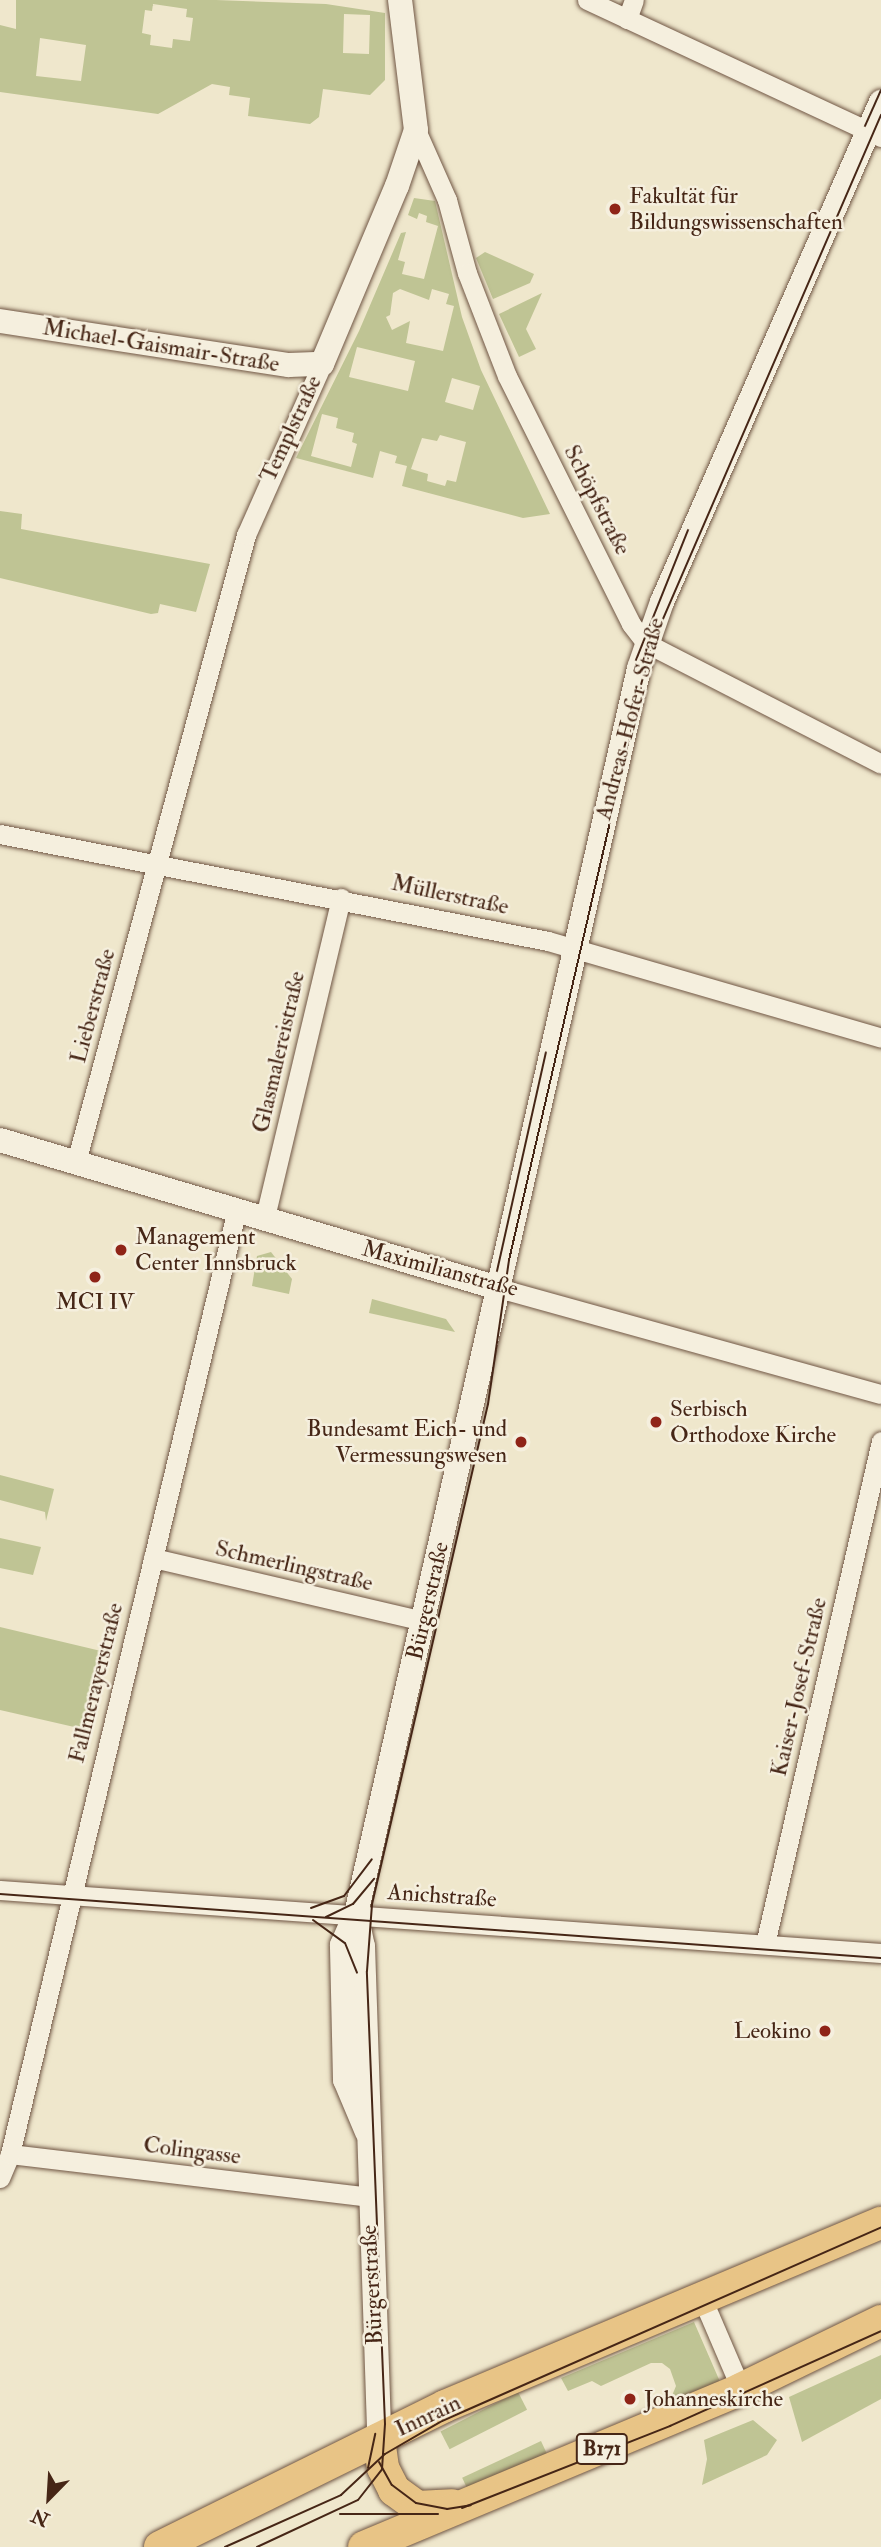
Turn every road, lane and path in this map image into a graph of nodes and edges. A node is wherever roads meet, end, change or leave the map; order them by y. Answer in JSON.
{"nodes":[{"id":1,"x":400,"y":0,"type":"edge"},
{"id":2,"x":587,"y":0,"type":"edge"},
{"id":3,"x":634,"y":0,"type":"edge"},
{"id":4,"x":627,"y":19,"type":"junction"},
{"id":5,"x":881,"y":102,"type":"edge"},
{"id":6,"x":416,"y":130,"type":"junction"},
{"id":7,"x":874,"y":135,"type":"edge"},
{"id":8,"x":0,"y":321,"type":"edge"},
{"id":9,"x":321,"y":364,"type":"junction"},
{"id":10,"x":646,"y":643,"type":"junction"},
{"id":11,"x":881,"y":764,"type":"edge"},
{"id":12,"x":0,"y":834,"type":"edge"},
{"id":13,"x":157,"y":864,"type":"junction"},
{"id":14,"x":341,"y":898,"type":"junction"},
{"id":15,"x":575,"y":947,"type":"junction"},
{"id":16,"x":881,"y":1038,"type":"edge"},
{"id":17,"x":0,"y":1140,"type":"edge"},
{"id":18,"x":76,"y":1162,"type":"junction"},
{"id":19,"x":237,"y":1209,"type":"junction"},
{"id":20,"x":265,"y":1217,"type":"junction"},
{"id":21,"x":498,"y":1287,"type":"junction"},
{"id":22,"x":881,"y":1394,"type":"edge"},
{"id":23,"x":881,"y":1441,"type":"edge"},
{"id":24,"x":153,"y":1558,"type":"junction"},
{"id":25,"x":423,"y":1621,"type":"junction"},
{"id":26,"x":0,"y":1890,"type":"edge"},
{"id":27,"x":69,"y":1894,"type":"junction"},
{"id":28,"x":356,"y":1914,"type":"junction"},
{"id":29,"x":765,"y":1944,"type":"junction"},
{"id":30,"x":881,"y":1953,"type":"edge"},
{"id":31,"x":4,"y":2167,"type":"edge"},
{"id":32,"x":368,"y":2197,"type":"junction"},
{"id":33,"x":881,"y":2223,"type":"edge"},
{"id":34,"x":702,"y":2298,"type":"junction"},
{"id":35,"x":881,"y":2321,"type":"edge"},
{"id":36,"x":741,"y":2389,"type":"junction"},
{"id":37,"x":379,"y":2439,"type":"junction"},
{"id":38,"x":462,"y":2504,"type":"junction"},
{"id":39,"x":160,"y":2547,"type":"edge"},
{"id":40,"x":364,"y":2547,"type":"edge"}],
"edges":[{"from":1,"to":6,"type":"street","name":"Templstraße"},
{"from":2,"to":4,"type":"street"},
{"from":3,"to":4,"type":"street"},
{"from":4,"to":7,"type":"street"},
{"from":5,"to":7,"type":"street","name":"Andreas-Hofer-Straße"},
{"from":6,"to":9,"type":"street","name":"Templstraße"},
{"from":6,"to":10,"type":"street","name":"Schöpfstraße"},
{"from":7,"to":10,"type":"street","name":"Andreas-Hofer-Straße"},
{"from":8,"to":9,"type":"street","name":"Michael-Gaismair-Straße"},
{"from":9,"to":13,"type":"street","name":"Templstraße"},
{"from":10,"to":11,"type":"street","name":"Schöpfstraße"},
{"from":10,"to":15,"type":"street","name":"Andreas-Hofer-Straße"},
{"from":12,"to":13,"type":"street","name":"Müllerstraße"},
{"from":13,"to":14,"type":"street","name":"Müllerstraße"},
{"from":13,"to":18,"type":"street","name":"Lieberstraße"},
{"from":14,"to":15,"type":"street","name":"Müllerstraße"},
{"from":14,"to":20,"type":"street","name":"Glasmalereistraße"},
{"from":15,"to":16,"type":"street","name":"Müllerstraße"},
{"from":15,"to":21,"type":"street","name":"Andreas-Hofer-Straße"},
{"from":17,"to":18,"type":"street","name":"Maximilianstraße"},
{"from":18,"to":19,"type":"street","name":"Maximilianstraße"},
{"from":19,"to":20,"type":"street","name":"Maximilianstraße"},
{"from":19,"to":24,"type":"street","name":"Fallmerayerstraße"},
{"from":20,"to":21,"type":"street","name":"Maximilianstraße"},
{"from":21,"to":22,"type":"street","name":"Maximilianstraße"},
{"from":21,"to":25,"type":"street","name":"Bürgerstraße"},
{"from":23,"to":29,"type":"street","name":"Kaiser-Josef-Straße"},
{"from":24,"to":25,"type":"street","name":"Schmerlingstraße"},
{"from":24,"to":27,"type":"street","name":"Fallmerayerstraße"},
{"from":25,"to":28,"type":"street","name":"Bürgerstraße"},
{"from":26,"to":27,"type":"street","name":"Anichstraße"},
{"from":27,"to":28,"type":"street","name":"Anichstraße"},
{"from":27,"to":31,"type":"street","name":"Fallmerayerstraße"},
{"from":28,"to":29,"type":"street","name":"Anichstraße"},
{"from":28,"to":32,"type":"street","name":"Bürgerstraße"},
{"from":29,"to":30,"type":"street","name":"Anichstraße"},
{"from":31,"to":32,"type":"street","name":"Colingasse"},
{"from":32,"to":37,"type":"street","name":"Bürgerstraße"},
{"from":33,"to":34,"type":"main road","name":"Innrain"},
{"from":34,"to":36,"type":"street"},
{"from":34,"to":37,"type":"main road","name":"Innrain"},
{"from":35,"to":36,"type":"main road","number":"B171"},
{"from":36,"to":38,"type":"main road","number":"B171"},
{"from":37,"to":38,"type":"main road"},
{"from":37,"to":39,"type":"main road","name":"Innrain"},
{"from":38,"to":40,"type":"main road","number":"B171"}]}
